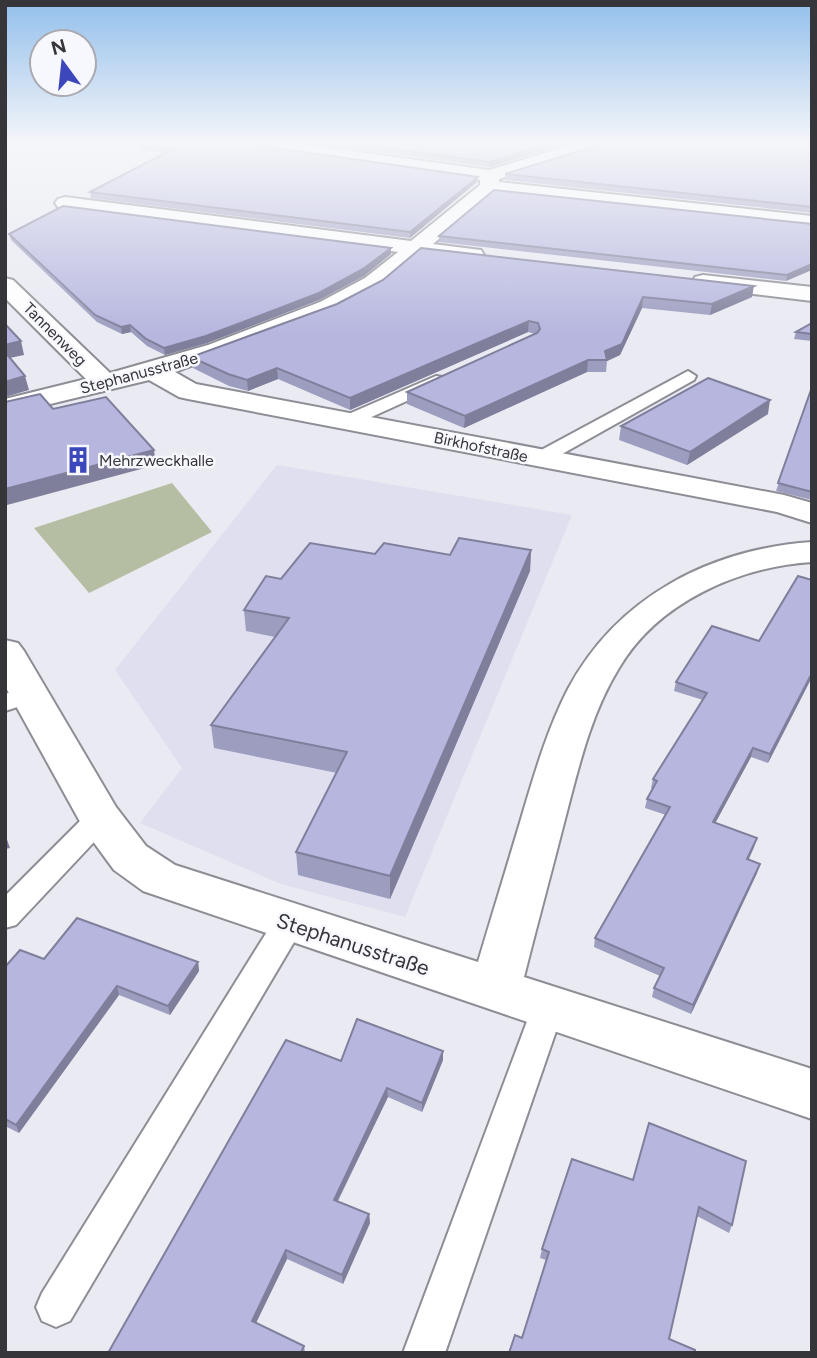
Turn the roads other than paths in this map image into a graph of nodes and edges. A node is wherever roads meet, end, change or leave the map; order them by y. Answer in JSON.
{"nodes":[{"id":1,"x":106,"y":207,"type":"edge"},
{"id":2,"x":459,"y":207,"type":"edge"},
{"id":3,"x":697,"y":207,"type":"edge"},
{"id":4,"x":812,"y":222,"type":"edge"},
{"id":5,"x":414,"y":248,"type":"junction"},
{"id":6,"x":500,"y":258,"type":"edge"},
{"id":7,"x":679,"y":279,"type":"edge"},
{"id":8,"x":5,"y":285,"type":"edge"},
{"id":9,"x":810,"y":291,"type":"edge"},
{"id":10,"x":153,"y":371,"type":"junction"},
{"id":11,"x":457,"y":371,"type":"edge"},
{"id":12,"x":688,"y":376,"type":"dead end"},
{"id":13,"x":105,"y":383,"type":"junction"},
{"id":14,"x":5,"y":407,"type":"edge"},
{"id":15,"x":350,"y":420,"type":"junction"},
{"id":16,"x":539,"y":459,"type":"junction"},
{"id":17,"x":812,"y":514,"type":"edge"},
{"id":18,"x":812,"y":552,"type":"edge"},
{"id":19,"x":5,"y":651,"type":"edge"},
{"id":20,"x":18,"y":698,"type":"edge"},
{"id":21,"x":100,"y":818,"type":"junction"},
{"id":22,"x":5,"y":916,"type":"edge"},
{"id":23,"x":289,"y":923,"type":"junction"},
{"id":24,"x":495,"y":990,"type":"junction"},
{"id":25,"x":548,"y":1008,"type":"junction"},
{"id":26,"x":812,"y":1094,"type":"edge"},
{"id":27,"x":56,"y":1307,"type":"dead end"},
{"id":28,"x":424,"y":1353,"type":"edge"}],
"edges":[{"from":1,"to":5,"type":"street"},
{"from":2,"to":5,"type":"street","name":"Stephanusstraße"},
{"from":3,"to":4,"type":"street"},
{"from":5,"to":6,"type":"street"},
{"from":5,"to":10,"type":"street","name":"Stephanusstraße"},
{"from":7,"to":9,"type":"street"},
{"from":8,"to":13,"type":"street","name":"Tannenweg"},
{"from":10,"to":13,"type":"street","name":"Stephanusstraße"},
{"from":10,"to":15,"type":"street","name":"Birkhofstraße"},
{"from":11,"to":15,"type":"lane"},
{"from":12,"to":16,"type":"lane"},
{"from":13,"to":14,"type":"street","name":"Stephanusstraße"},
{"from":15,"to":16,"type":"street","name":"Birkhofstraße"},
{"from":16,"to":17,"type":"street","name":"Birkhofstraße"},
{"from":18,"to":24,"type":"street"},
{"from":19,"to":20,"type":"street","name":"Stephanusstraße"},
{"from":20,"to":21,"type":"street","name":"Stephanusstraße"},
{"from":21,"to":22,"type":"lane"},
{"from":21,"to":23,"type":"street","name":"Stephanusstraße"},
{"from":23,"to":24,"type":"street","name":"Stephanusstraße"},
{"from":23,"to":27,"type":"lane"},
{"from":24,"to":25,"type":"street","name":"Stephanusstraße"},
{"from":25,"to":26,"type":"street","name":"Stephanusstraße"},
{"from":25,"to":28,"type":"lane"}]}
